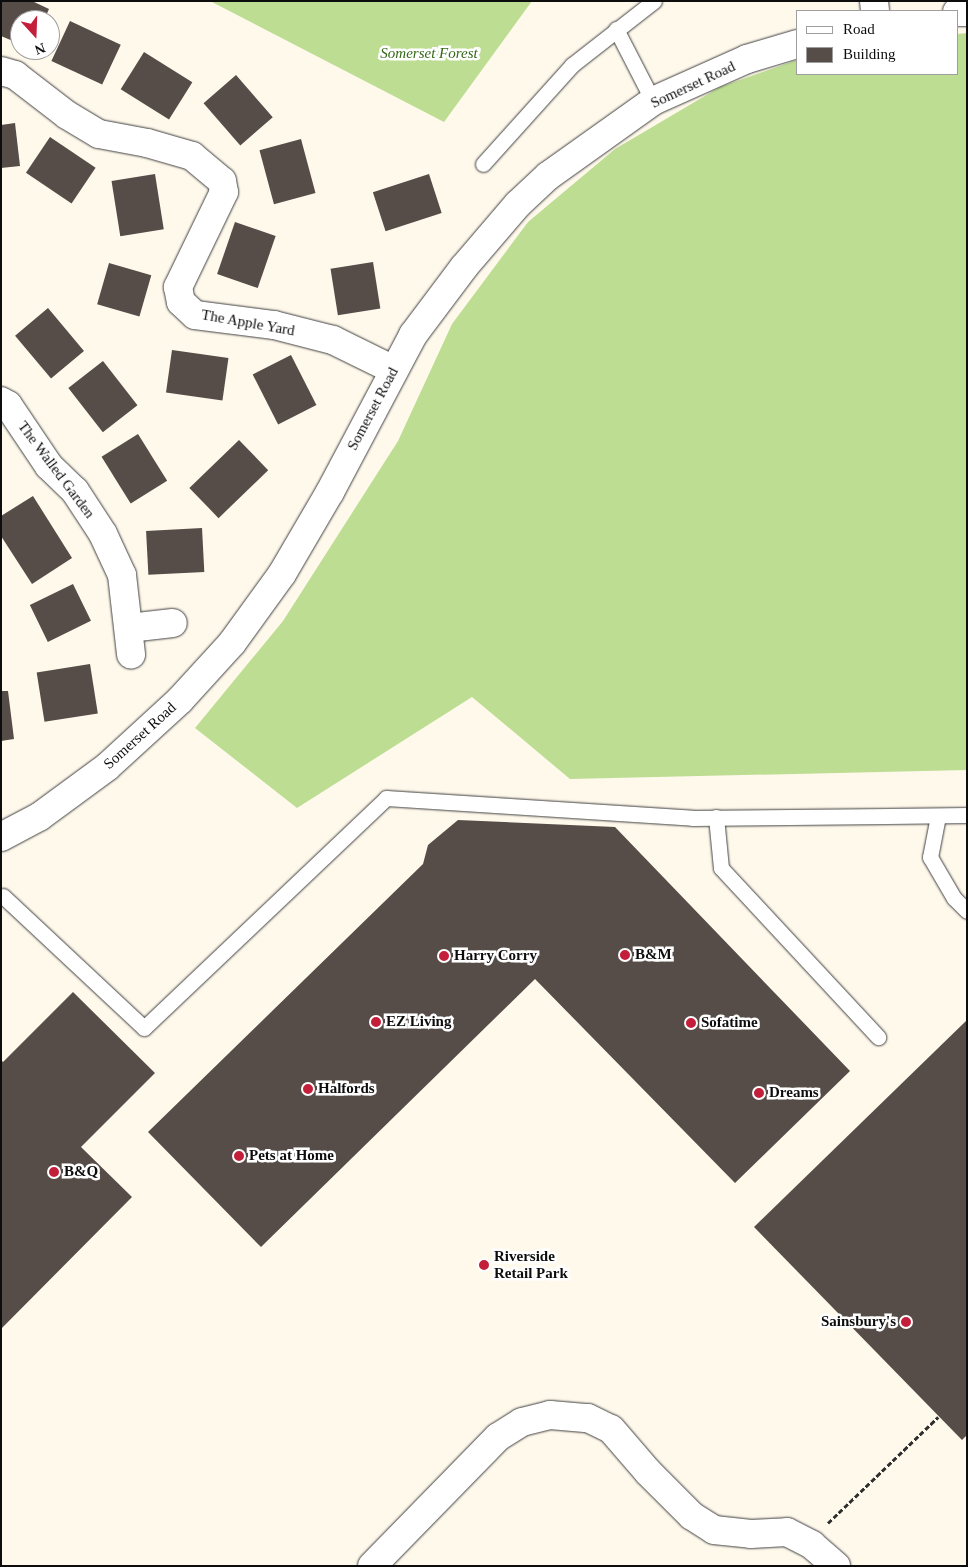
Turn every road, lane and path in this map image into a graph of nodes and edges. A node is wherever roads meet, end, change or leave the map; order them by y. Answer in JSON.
{"nodes":[{"id":1,"x":654,"y":1,"type":"edge"},
{"id":2,"x":616,"y":28,"type":"junction"},
{"id":3,"x":796,"y":44,"type":"edge"},
{"id":4,"x":1,"y":71,"type":"edge"},
{"id":5,"x":654,"y":101,"type":"junction"},
{"id":6,"x":483,"y":164,"type":"dead end"},
{"id":7,"x":394,"y":370,"type":"junction"},
{"id":8,"x":1,"y":401,"type":"edge"},
{"id":9,"x":172,"y":623,"type":"dead end"},
{"id":10,"x":967,"y":815,"type":"edge"},
{"id":11,"x":938,"y":816,"type":"junction"},
{"id":12,"x":716,"y":818,"type":"junction"},
{"id":13,"x":1,"y":837,"type":"edge"},
{"id":14,"x":3,"y":896,"type":"dead end"},
{"id":15,"x":967,"y":911,"type":"edge"},
{"id":16,"x":878,"y":1037,"type":"dead end"},
{"id":17,"x":938,"y":1417,"type":"dead end"},
{"id":18,"x":812,"y":1545,"type":"junction"},
{"id":19,"x":372,"y":1566,"type":"edge"},
{"id":20,"x":836,"y":1566,"type":"edge"}],
"edges":[{"from":1,"to":2,"type":"lane"},
{"from":2,"to":5,"type":"lane"},
{"from":2,"to":6,"type":"lane"},
{"from":3,"to":5,"type":"street","name":"Somerset Road"},
{"from":4,"to":7,"type":"street","name":"The Apple Yard"},
{"from":5,"to":7,"type":"street","name":"Somerset Road"},
{"from":7,"to":13,"type":"street","name":"Somerset Road"},
{"from":8,"to":9,"type":"street","name":"The Walled Garden"},
{"from":10,"to":11,"type":"lane"},
{"from":11,"to":12,"type":"lane"},
{"from":11,"to":15,"type":"lane"},
{"from":12,"to":14,"type":"lane"},
{"from":12,"to":16,"type":"lane"},
{"from":17,"to":18,"type":"path"},
{"from":18,"to":19,"type":"street"},
{"from":18,"to":20,"type":"street"}]}
